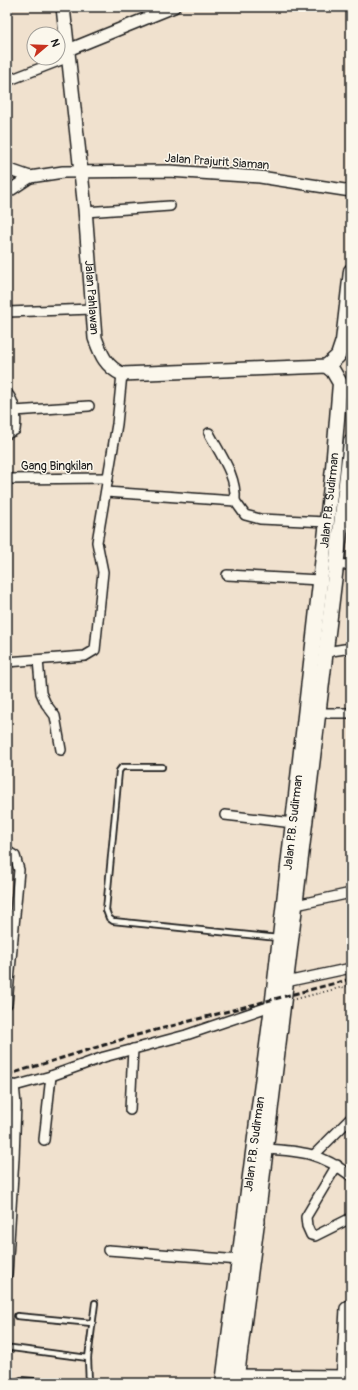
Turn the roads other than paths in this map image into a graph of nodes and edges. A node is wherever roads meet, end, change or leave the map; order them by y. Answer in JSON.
{"nodes":[{"id":1,"x":63,"y":7,"type":"edge"},
{"id":2,"x":174,"y":7,"type":"edge"},
{"id":3,"x":69,"y":54,"type":"junction"},
{"id":4,"x":7,"y":81,"type":"edge"},
{"id":5,"x":7,"y":169,"type":"edge"},
{"id":6,"x":81,"y":170,"type":"junction"},
{"id":7,"x":30,"y":177,"type":"junction"},
{"id":8,"x":7,"y":190,"type":"edge"},
{"id":9,"x":351,"y":191,"type":"edge"},
{"id":10,"x":170,"y":206,"type":"dead end"},
{"id":11,"x":85,"y":212,"type":"junction"},
{"id":12,"x":351,"y":271,"type":"edge"},
{"id":13,"x":93,"y":309,"type":"junction"},
{"id":14,"x":7,"y":312,"type":"edge"},
{"id":15,"x":327,"y":366,"type":"junction"},
{"id":16,"x":122,"y":374,"type":"junction"},
{"id":17,"x":7,"y":393,"type":"edge"},
{"id":18,"x":89,"y":406,"type":"dead end"},
{"id":19,"x":14,"y":411,"type":"junction"},
{"id":20,"x":209,"y":433,"type":"dead end"},
{"id":21,"x":7,"y":434,"type":"edge"},
{"id":22,"x":351,"y":442,"type":"edge"},
{"id":23,"x":350,"y":466,"type":"edge"},
{"id":24,"x":334,"y":468,"type":"junction"},
{"id":25,"x":108,"y":478,"type":"junction"},
{"id":26,"x":7,"y":479,"type":"edge"},
{"id":27,"x":106,"y":492,"type":"junction"},
{"id":28,"x":235,"y":501,"type":"junction"},
{"id":29,"x":327,"y":522,"type":"junction"},
{"id":30,"x":351,"y":564,"type":"edge"},
{"id":31,"x":336,"y":566,"type":"junction"},
{"id":32,"x":321,"y":574,"type":"junction"},
{"id":33,"x":227,"y":575,"type":"dead end"},
{"id":34,"x":351,"y":648,"type":"edge"},
{"id":35,"x":325,"y":652,"type":"junction"},
{"id":36,"x":38,"y":660,"type":"junction"},
{"id":37,"x":7,"y":662,"type":"edge"},
{"id":38,"x":319,"y":713,"type":"junction"},
{"id":39,"x":351,"y":713,"type":"edge"},
{"id":40,"x":61,"y":750,"type":"dead end"},
{"id":41,"x":162,"y":767,"type":"dead end"},
{"id":42,"x":225,"y":815,"type":"dead end"},
{"id":43,"x":293,"y":823,"type":"junction"},
{"id":44,"x":7,"y":852,"type":"edge"},
{"id":45,"x":351,"y":893,"type":"edge"},
{"id":46,"x":296,"y":905,"type":"junction"},
{"id":47,"x":285,"y":939,"type":"junction"},
{"id":48,"x":351,"y":968,"type":"edge"},
{"id":49,"x":286,"y":982,"type":"junction"},
{"id":50,"x":7,"y":1004,"type":"edge"},
{"id":51,"x":277,"y":1004,"type":"junction"},
{"id":52,"x":133,"y":1049,"type":"junction"},
{"id":53,"x":51,"y":1076,"type":"junction"},
{"id":54,"x":12,"y":1089,"type":"edge"},
{"id":55,"x":130,"y":1110,"type":"dead end"},
{"id":56,"x":351,"y":1118,"type":"edge"},
{"id":57,"x":44,"y":1140,"type":"dead end"},
{"id":58,"x":266,"y":1149,"type":"junction"},
{"id":59,"x":314,"y":1155,"type":"junction"},
{"id":60,"x":337,"y":1165,"type":"junction"},
{"id":61,"x":351,"y":1176,"type":"edge"},
{"id":62,"x":351,"y":1218,"type":"edge"},
{"id":63,"x":251,"y":1221,"type":"junction"},
{"id":64,"x":108,"y":1250,"type":"dead end"},
{"id":65,"x":240,"y":1260,"type":"junction"},
{"id":66,"x":7,"y":1274,"type":"edge"},
{"id":67,"x":94,"y":1303,"type":"dead end"},
{"id":68,"x":351,"y":1303,"type":"edge"},
{"id":69,"x":17,"y":1316,"type":"dead end"},
{"id":70,"x":92,"y":1323,"type":"junction"},
{"id":71,"x":12,"y":1348,"type":"dead end"},
{"id":72,"x":88,"y":1358,"type":"junction"},
{"id":73,"x":344,"y":1378,"type":"edge"},
{"id":74,"x":230,"y":1379,"type":"edge"},
{"id":75,"x":15,"y":1383,"type":"edge"},
{"id":76,"x":58,"y":1383,"type":"edge"},
{"id":77,"x":89,"y":1383,"type":"edge"}],
"edges":[{"from":1,"to":3,"type":"main road","name":"Jalan Pahlawan"},
{"from":2,"to":3,"type":"street"},
{"from":3,"to":4,"type":"street"},
{"from":3,"to":6,"type":"main road","name":"Jalan Pahlawan"},
{"from":5,"to":7,"type":"street"},
{"from":6,"to":7,"type":"street","name":"Jalan Prajurit Siaman"},
{"from":6,"to":9,"type":"street","name":"Jalan Prajurit Siaman"},
{"from":6,"to":11,"type":"main road","name":"Jalan Pahlawan"},
{"from":7,"to":8,"type":"street"},
{"from":10,"to":11,"type":"street"},
{"from":11,"to":13,"type":"main road","name":"Jalan Pahlawan"},
{"from":12,"to":15,"type":"main road"},
{"from":13,"to":14,"type":"street"},
{"from":13,"to":16,"type":"main road","name":"Jalan Pahlawan"},
{"from":15,"to":16,"type":"main road"},
{"from":15,"to":24,"type":"main road","name":"Jalan P.B. Sudirman"},
{"from":16,"to":25,"type":"street"},
{"from":17,"to":19,"type":"street"},
{"from":18,"to":19,"type":"street"},
{"from":19,"to":21,"type":"street"},
{"from":20,"to":28,"type":"street"},
{"from":22,"to":23,"type":"main road","name":"Jalan P.B. Sudirman"},
{"from":23,"to":24,"type":"street"},
{"from":23,"to":31,"type":"main road","name":"Jalan P.B. Sudirman"},
{"from":24,"to":29,"type":"main road","name":"Jalan P.B. Sudirman"},
{"from":25,"to":26,"type":"street","name":"Gang Bingkilan"},
{"from":25,"to":27,"type":"street"},
{"from":27,"to":28,"type":"street"},
{"from":27,"to":36,"type":"street"},
{"from":28,"to":29,"type":"street"},
{"from":29,"to":32,"type":"main road","name":"Jalan P.B. Sudirman"},
{"from":30,"to":31,"type":"street"},
{"from":31,"to":32,"type":"street"},
{"from":31,"to":35,"type":"main road","name":"Jalan P.B. Sudirman"},
{"from":32,"to":33,"type":"street"},
{"from":32,"to":43,"type":"main road","name":"Jalan P.B. Sudirman"},
{"from":34,"to":35,"type":"street"},
{"from":35,"to":38,"type":"main road","name":"Jalan P.B. Sudirman"},
{"from":36,"to":37,"type":"street"},
{"from":36,"to":40,"type":"street"},
{"from":38,"to":39,"type":"street"},
{"from":38,"to":46,"type":"main road","name":"Jalan P.B. Sudirman"},
{"from":41,"to":47,"type":"lane"},
{"from":42,"to":43,"type":"street"},
{"from":43,"to":47,"type":"main road","name":"Jalan P.B. Sudirman"},
{"from":44,"to":50,"type":"street"},
{"from":45,"to":46,"type":"street"},
{"from":46,"to":47,"type":"main road","name":"Jalan P.B. Sudirman"},
{"from":47,"to":49,"type":"main road","name":"Jalan P.B. Sudirman"},
{"from":47,"to":51,"type":"main road","name":"Jalan P.B. Sudirman"},
{"from":48,"to":49,"type":"street"},
{"from":49,"to":51,"type":"main road","name":"Jalan P.B. Sudirman"},
{"from":51,"to":52,"type":"street"},
{"from":51,"to":58,"type":"main road","name":"Jalan P.B. Sudirman"},
{"from":51,"to":63,"type":"main road","name":"Jalan P.B. Sudirman"},
{"from":52,"to":53,"type":"street"},
{"from":52,"to":55,"type":"street"},
{"from":53,"to":54,"type":"street"},
{"from":53,"to":57,"type":"street"},
{"from":54,"to":66,"type":"street"},
{"from":56,"to":59,"type":"street"},
{"from":58,"to":59,"type":"street"},
{"from":58,"to":63,"type":"main road","name":"Jalan P.B. Sudirman"},
{"from":59,"to":60,"type":"street"},
{"from":60,"to":61,"type":"street"},
{"from":60,"to":62,"type":"street"},
{"from":63,"to":65,"type":"main road","name":"Jalan P.B. Sudirman"},
{"from":63,"to":74,"type":"main road","name":"Jalan P.B. Sudirman"},
{"from":64,"to":65,"type":"street"},
{"from":65,"to":74,"type":"main road","name":"Jalan P.B. Sudirman"},
{"from":67,"to":70,"type":"lane"},
{"from":68,"to":73,"type":"street"},
{"from":69,"to":70,"type":"lane"},
{"from":70,"to":72,"type":"lane"},
{"from":71,"to":72,"type":"lane"},
{"from":72,"to":77,"type":"lane"},
{"from":73,"to":74,"type":"street"},
{"from":75,"to":76,"type":"lane"}]}
